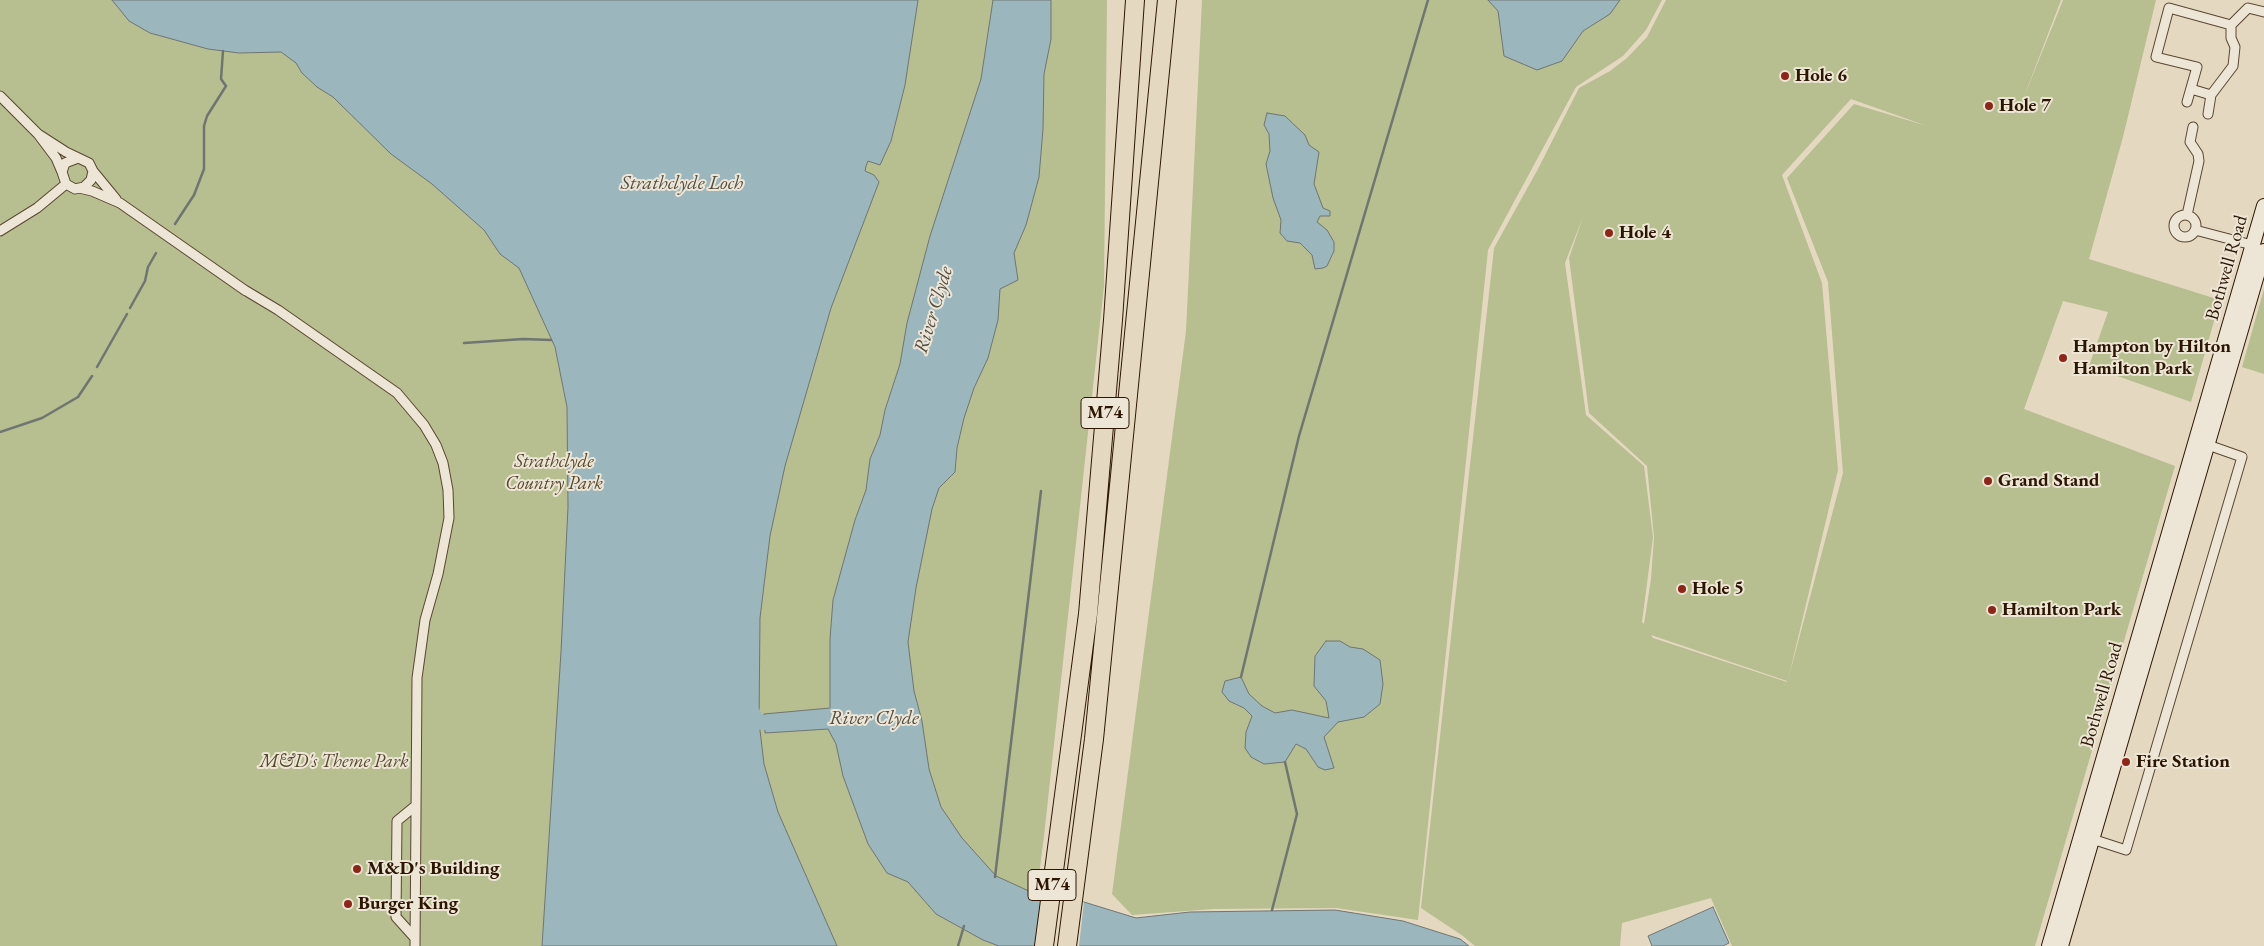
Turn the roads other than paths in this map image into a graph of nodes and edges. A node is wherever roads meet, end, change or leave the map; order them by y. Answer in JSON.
{"nodes":[{"id":1,"x":1135,"y":0,"type":"edge"},
{"id":2,"x":1159,"y":0,"type":"edge"},
{"id":3,"x":1167,"y":0,"type":"edge"},
{"id":4,"x":2247,"y":4,"type":"edge"},
{"id":5,"x":2264,"y":12,"type":"edge"},
{"id":6,"x":2231,"y":25,"type":"junction"},
{"id":7,"x":1157,"y":88,"type":"junction"},
{"id":8,"x":2191,"y":89,"type":"junction"},
{"id":9,"x":2211,"y":95,"type":"junction"},
{"id":10,"x":0,"y":96,"type":"edge"},
{"id":11,"x":2187,"y":102,"type":"dead end"},
{"id":12,"x":2208,"y":114,"type":"dead end"},
{"id":13,"x":2193,"y":127,"type":"dead end"},
{"id":14,"x":38,"y":134,"type":"junction"},
{"id":15,"x":78,"y":158,"type":"junction"},
{"id":16,"x":92,"y":170,"type":"junction"},
{"id":17,"x":62,"y":172,"type":"junction"},
{"id":18,"x":66,"y":184,"type":"junction"},
{"id":19,"x":78,"y":188,"type":"junction"},
{"id":20,"x":120,"y":204,"type":"junction"},
{"id":21,"x":2264,"y":206,"type":"edge"},
{"id":22,"x":2187,"y":215,"type":"junction"},
{"id":23,"x":2195,"y":230,"type":"junction"},
{"id":24,"x":0,"y":231,"type":"edge"},
{"id":25,"x":2260,"y":248,"type":"edge"},
{"id":26,"x":243,"y":288,"type":"junction"},
{"id":27,"x":2223,"y":370,"type":"junction"},
{"id":28,"x":409,"y":407,"type":"junction"},
{"id":29,"x":2194,"y":441,"type":"junction"},
{"id":30,"x":2208,"y":446,"type":"junction"},
{"id":31,"x":414,"y":807,"type":"junction"},
{"id":32,"x":2092,"y":839,"type":"junction"},
{"id":33,"x":415,"y":942,"type":"edge"},
{"id":34,"x":1044,"y":946,"type":"edge"},
{"id":35,"x":1067,"y":946,"type":"edge"},
{"id":36,"x":2049,"y":946,"type":"edge"},
{"id":37,"x":2061,"y":946,"type":"edge"}],
"edges":[{"from":1,"to":34,"type":"highway","number":"M74"},
{"from":2,"to":7,"type":"highway","number":"M74"},
{"from":3,"to":7,"type":"highway"},
{"from":4,"to":5,"type":"street"},
{"from":4,"to":6,"type":"street"},
{"from":6,"to":8,"type":"street"},
{"from":6,"to":9,"type":"street"},
{"from":7,"to":35,"type":"highway","number":"M74"},
{"from":8,"to":9,"type":"street"},
{"from":8,"to":11,"type":"street"},
{"from":9,"to":12,"type":"street"},
{"from":10,"to":14,"type":"street"},
{"from":13,"to":22,"type":"street"},
{"from":14,"to":15,"type":"street"},
{"from":14,"to":17,"type":"street"},
{"from":15,"to":16,"type":"street"},
{"from":15,"to":17,"type":"street"},
{"from":16,"to":19,"type":"street"},
{"from":16,"to":20,"type":"street"},
{"from":17,"to":18,"type":"street"},
{"from":18,"to":19,"type":"street"},
{"from":18,"to":24,"type":"street"},
{"from":19,"to":20,"type":"street"},
{"from":20,"to":26,"type":"street"},
{"from":21,"to":25,"type":"main road","name":"Bothwell Road"},
{"from":22,"to":23,"type":"street"},
{"from":22,"to":23,"type":"street"},
{"from":23,"to":25,"type":"street"},
{"from":25,"to":27,"type":"main road","name":"Bothwell Road"},
{"from":26,"to":28,"type":"street"},
{"from":26,"to":28,"type":"street"},
{"from":27,"to":29,"type":"main road","name":"Bothwell Road"},
{"from":27,"to":30,"type":"main road","name":"Bothwell Road"},
{"from":28,"to":31,"type":"street"},
{"from":29,"to":30,"type":"main road"},
{"from":29,"to":36,"type":"main road","name":"Bothwell Road"},
{"from":30,"to":32,"type":"main road","name":"Bothwell Road"},
{"from":30,"to":32,"type":"street"},
{"from":31,"to":33,"type":"street"},
{"from":31,"to":33,"type":"street"},
{"from":32,"to":37,"type":"main road","name":"Bothwell Road"}]}
